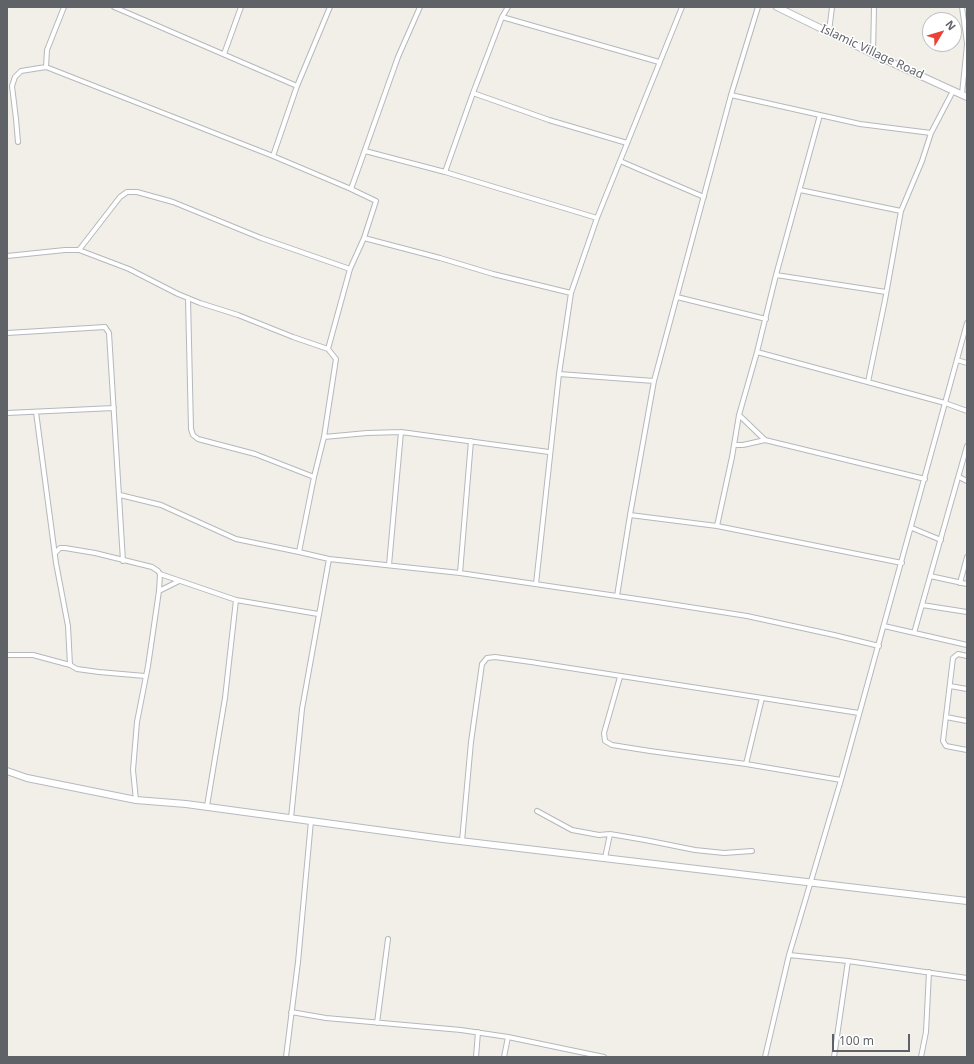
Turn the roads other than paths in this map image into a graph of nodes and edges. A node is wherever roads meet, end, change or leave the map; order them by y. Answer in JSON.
{"nodes":[{"id":1,"x":64,"y":7,"type":"edge"},
{"id":2,"x":114,"y":7,"type":"edge"},
{"id":3,"x":241,"y":7,"type":"edge"},
{"id":4,"x":330,"y":7,"type":"edge"},
{"id":5,"x":420,"y":7,"type":"edge"},
{"id":6,"x":508,"y":7,"type":"edge"},
{"id":7,"x":682,"y":7,"type":"edge"},
{"id":8,"x":758,"y":7,"type":"edge"},
{"id":9,"x":777,"y":7,"type":"edge"},
{"id":10,"x":832,"y":7,"type":"edge"},
{"id":11,"x":874,"y":7,"type":"edge"},
{"id":12,"x":962,"y":7,"type":"edge"},
{"id":13,"x":502,"y":17,"type":"junction"},
{"id":14,"x":829,"y":32,"type":"junction"},
{"id":15,"x":967,"y":44,"type":"edge"},
{"id":16,"x":224,"y":54,"type":"junction"},
{"id":17,"x":873,"y":54,"type":"junction"},
{"id":18,"x":659,"y":62,"type":"junction"},
{"id":19,"x":46,"y":67,"type":"junction"},
{"id":20,"x":297,"y":86,"type":"junction"},
{"id":21,"x":953,"y":91,"type":"junction"},
{"id":22,"x":473,"y":93,"type":"junction"},
{"id":23,"x":731,"y":95,"type":"junction"},
{"id":24,"x":965,"y":96,"type":"edge"},
{"id":25,"x":820,"y":115,"type":"junction"},
{"id":26,"x":931,"y":133,"type":"junction"},
{"id":27,"x":18,"y":142,"type":"dead end"},
{"id":28,"x":627,"y":143,"type":"junction"},
{"id":29,"x":365,"y":151,"type":"junction"},
{"id":30,"x":273,"y":156,"type":"junction"},
{"id":31,"x":620,"y":161,"type":"junction"},
{"id":32,"x":445,"y":172,"type":"junction"},
{"id":33,"x":351,"y":189,"type":"junction"},
{"id":34,"x":800,"y":190,"type":"junction"},
{"id":35,"x":704,"y":197,"type":"junction"},
{"id":36,"x":901,"y":211,"type":"junction"},
{"id":37,"x":597,"y":218,"type":"junction"},
{"id":38,"x":364,"y":238,"type":"junction"},
{"id":39,"x":79,"y":250,"type":"junction"},
{"id":40,"x":7,"y":256,"type":"edge"},
{"id":41,"x":350,"y":270,"type":"junction"},
{"id":42,"x":776,"y":275,"type":"junction"},
{"id":43,"x":886,"y":292,"type":"junction"},
{"id":44,"x":571,"y":293,"type":"junction"},
{"id":45,"x":677,"y":296,"type":"junction"},
{"id":46,"x":188,"y":298,"type":"junction"},
{"id":47,"x":766,"y":319,"type":"junction"},
{"id":48,"x":967,"y":322,"type":"edge"},
{"id":49,"x":7,"y":333,"type":"edge"},
{"id":50,"x":328,"y":349,"type":"junction"},
{"id":51,"x":758,"y":352,"type":"junction"},
{"id":52,"x":957,"y":360,"type":"junction"},
{"id":53,"x":967,"y":363,"type":"edge"},
{"id":54,"x":559,"y":374,"type":"junction"},
{"id":55,"x":654,"y":381,"type":"junction"},
{"id":56,"x":868,"y":382,"type":"junction"},
{"id":57,"x":945,"y":403,"type":"junction"},
{"id":58,"x":114,"y":408,"type":"junction"},
{"id":59,"x":967,"y":411,"type":"edge"},
{"id":60,"x":36,"y":412,"type":"junction"},
{"id":61,"x":7,"y":413,"type":"edge"},
{"id":62,"x":739,"y":415,"type":"junction"},
{"id":63,"x":401,"y":432,"type":"junction"},
{"id":64,"x":324,"y":437,"type":"junction"},
{"id":65,"x":765,"y":440,"type":"junction"},
{"id":66,"x":471,"y":441,"type":"junction"},
{"id":67,"x":734,"y":445,"type":"junction"},
{"id":68,"x":967,"y":448,"type":"edge"},
{"id":69,"x":550,"y":452,"type":"junction"},
{"id":70,"x":314,"y":477,"type":"junction"},
{"id":71,"x":959,"y":477,"type":"junction"},
{"id":72,"x":925,"y":479,"type":"junction"},
{"id":73,"x":967,"y":481,"type":"edge"},
{"id":74,"x":120,"y":495,"type":"junction"},
{"id":75,"x":630,"y":515,"type":"junction"},
{"id":76,"x":717,"y":526,"type":"junction"},
{"id":77,"x":912,"y":528,"type":"junction"},
{"id":78,"x":941,"y":540,"type":"junction"},
{"id":79,"x":299,"y":552,"type":"junction"},
{"id":80,"x":55,"y":553,"type":"junction"},
{"id":81,"x":967,"y":557,"type":"edge"},
{"id":82,"x":329,"y":559,"type":"junction"},
{"id":83,"x":123,"y":560,"type":"junction"},
{"id":84,"x":902,"y":563,"type":"junction"},
{"id":85,"x":389,"y":565,"type":"junction"},
{"id":86,"x":160,"y":574,"type":"junction"},
{"id":87,"x":460,"y":574,"type":"junction"},
{"id":88,"x":930,"y":576,"type":"junction"},
{"id":89,"x":178,"y":580,"type":"junction"},
{"id":90,"x":960,"y":583,"type":"junction"},
{"id":91,"x":536,"y":584,"type":"junction"},
{"id":92,"x":967,"y":584,"type":"edge"},
{"id":93,"x":159,"y":591,"type":"junction"},
{"id":94,"x":617,"y":596,"type":"junction"},
{"id":95,"x":236,"y":600,"type":"junction"},
{"id":96,"x":922,"y":605,"type":"junction"},
{"id":97,"x":967,"y":612,"type":"edge"},
{"id":98,"x":318,"y":614,"type":"junction"},
{"id":99,"x":884,"y":626,"type":"junction"},
{"id":100,"x":914,"y":633,"type":"junction"},
{"id":101,"x":967,"y":645,"type":"edge"},
{"id":102,"x":879,"y":646,"type":"junction"},
{"id":103,"x":7,"y":655,"type":"edge"},
{"id":104,"x":967,"y":656,"type":"edge"},
{"id":105,"x":70,"y":665,"type":"junction"},
{"id":106,"x":145,"y":676,"type":"junction"},
{"id":107,"x":620,"y":677,"type":"junction"},
{"id":108,"x":950,"y":686,"type":"junction"},
{"id":109,"x":967,"y":689,"type":"edge"},
{"id":110,"x":762,"y":698,"type":"junction"},
{"id":111,"x":860,"y":713,"type":"junction"},
{"id":112,"x":946,"y":717,"type":"junction"},
{"id":113,"x":967,"y":721,"type":"edge"},
{"id":114,"x":967,"y":750,"type":"edge"},
{"id":115,"x":746,"y":764,"type":"junction"},
{"id":116,"x":7,"y":771,"type":"edge"},
{"id":117,"x":841,"y":780,"type":"junction"},
{"id":118,"x":136,"y":800,"type":"junction"},
{"id":119,"x":207,"y":806,"type":"junction"},
{"id":120,"x":537,"y":811,"type":"dead end"},
{"id":121,"x":291,"y":818,"type":"junction"},
{"id":122,"x":311,"y":821,"type":"junction"},
{"id":123,"x":610,"y":834,"type":"junction"},
{"id":124,"x":462,"y":841,"type":"junction"},
{"id":125,"x":752,"y":851,"type":"dead end"},
{"id":126,"x":606,"y":858,"type":"junction"},
{"id":127,"x":811,"y":883,"type":"junction"},
{"id":128,"x":967,"y":901,"type":"edge"},
{"id":129,"x":388,"y":939,"type":"dead end"},
{"id":130,"x":789,"y":955,"type":"junction"},
{"id":131,"x":848,"y":961,"type":"junction"},
{"id":132,"x":929,"y":972,"type":"junction"},
{"id":133,"x":967,"y":978,"type":"edge"},
{"id":134,"x":291,"y":1012,"type":"junction"},
{"id":135,"x":377,"y":1023,"type":"junction"},
{"id":136,"x":478,"y":1032,"type":"junction"},
{"id":137,"x":508,"y":1037,"type":"junction"},
{"id":138,"x":585,"y":1055,"type":"edge"},
{"id":139,"x":286,"y":1057,"type":"edge"},
{"id":140,"x":476,"y":1057,"type":"edge"},
{"id":141,"x":504,"y":1057,"type":"edge"},
{"id":142,"x":604,"y":1057,"type":"edge"},
{"id":143,"x":765,"y":1057,"type":"edge"},
{"id":144,"x":834,"y":1057,"type":"edge"},
{"id":145,"x":921,"y":1057,"type":"edge"}],
"edges":[{"from":1,"to":19,"type":"street"},
{"from":2,"to":16,"type":"street"},
{"from":3,"to":16,"type":"street"},
{"from":4,"to":20,"type":"street"},
{"from":5,"to":29,"type":"street"},
{"from":6,"to":13,"type":"street"},
{"from":7,"to":18,"type":"street"},
{"from":8,"to":23,"type":"street"},
{"from":9,"to":14,"type":"street","name":"Islamic Village Road"},
{"from":10,"to":14,"type":"street"},
{"from":11,"to":17,"type":"street"},
{"from":12,"to":15,"type":"street"},
{"from":13,"to":18,"type":"street"},
{"from":13,"to":22,"type":"street"},
{"from":14,"to":17,"type":"street","name":"Islamic Village Road"},
{"from":15,"to":24,"type":"street"},
{"from":16,"to":20,"type":"street"},
{"from":17,"to":21,"type":"street","name":"Islamic Village Road"},
{"from":18,"to":28,"type":"street"},
{"from":19,"to":27,"type":"street"},
{"from":19,"to":30,"type":"street"},
{"from":20,"to":30,"type":"street"},
{"from":21,"to":24,"type":"street","name":"Islamic Village Road"},
{"from":21,"to":26,"type":"street"},
{"from":22,"to":28,"type":"street"},
{"from":22,"to":32,"type":"street"},
{"from":23,"to":25,"type":"street"},
{"from":23,"to":35,"type":"street"},
{"from":25,"to":26,"type":"street"},
{"from":25,"to":34,"type":"street"},
{"from":26,"to":36,"type":"street"},
{"from":28,"to":31,"type":"street"},
{"from":29,"to":32,"type":"street"},
{"from":29,"to":33,"type":"street"},
{"from":30,"to":33,"type":"street"},
{"from":31,"to":35,"type":"street"},
{"from":31,"to":37,"type":"street"},
{"from":32,"to":37,"type":"street"},
{"from":33,"to":38,"type":"street"},
{"from":34,"to":36,"type":"street"},
{"from":34,"to":42,"type":"street"},
{"from":35,"to":45,"type":"street"},
{"from":36,"to":43,"type":"street"},
{"from":37,"to":44,"type":"street"},
{"from":38,"to":41,"type":"street"},
{"from":38,"to":44,"type":"street"},
{"from":39,"to":40,"type":"street"},
{"from":39,"to":41,"type":"street"},
{"from":39,"to":46,"type":"street"},
{"from":41,"to":50,"type":"street"},
{"from":42,"to":43,"type":"street"},
{"from":42,"to":47,"type":"street"},
{"from":43,"to":56,"type":"street"},
{"from":44,"to":54,"type":"street"},
{"from":45,"to":47,"type":"street"},
{"from":45,"to":55,"type":"street"},
{"from":46,"to":50,"type":"street"},
{"from":46,"to":70,"type":"street"},
{"from":47,"to":51,"type":"street"},
{"from":48,"to":52,"type":"street"},
{"from":49,"to":58,"type":"street"},
{"from":50,"to":64,"type":"street"},
{"from":51,"to":56,"type":"street"},
{"from":51,"to":62,"type":"street"},
{"from":52,"to":53,"type":"street"},
{"from":52,"to":57,"type":"street"},
{"from":54,"to":55,"type":"street"},
{"from":54,"to":69,"type":"street"},
{"from":55,"to":75,"type":"street"},
{"from":56,"to":57,"type":"street"},
{"from":57,"to":59,"type":"street"},
{"from":57,"to":72,"type":"street"},
{"from":58,"to":60,"type":"street"},
{"from":58,"to":74,"type":"street"},
{"from":60,"to":61,"type":"street"},
{"from":60,"to":80,"type":"street"},
{"from":62,"to":65,"type":"street"},
{"from":62,"to":67,"type":"street"},
{"from":63,"to":64,"type":"street"},
{"from":63,"to":66,"type":"street"},
{"from":63,"to":85,"type":"street"},
{"from":64,"to":70,"type":"street"},
{"from":65,"to":67,"type":"street"},
{"from":65,"to":72,"type":"street"},
{"from":66,"to":69,"type":"street"},
{"from":66,"to":87,"type":"street"},
{"from":67,"to":76,"type":"street"},
{"from":68,"to":71,"type":"street"},
{"from":69,"to":91,"type":"street"},
{"from":70,"to":79,"type":"street"},
{"from":71,"to":73,"type":"street"},
{"from":71,"to":78,"type":"street"},
{"from":72,"to":77,"type":"street"},
{"from":74,"to":79,"type":"street"},
{"from":74,"to":83,"type":"street"},
{"from":75,"to":76,"type":"street"},
{"from":75,"to":94,"type":"street"},
{"from":76,"to":84,"type":"street"},
{"from":77,"to":78,"type":"street"},
{"from":77,"to":84,"type":"street"},
{"from":78,"to":88,"type":"street"},
{"from":79,"to":82,"type":"street"},
{"from":80,"to":83,"type":"street"},
{"from":80,"to":105,"type":"street"},
{"from":81,"to":90,"type":"street"},
{"from":82,"to":85,"type":"street"},
{"from":82,"to":98,"type":"street"},
{"from":83,"to":86,"type":"street"},
{"from":84,"to":99,"type":"street"},
{"from":85,"to":87,"type":"street"},
{"from":86,"to":89,"type":"street"},
{"from":86,"to":93,"type":"street"},
{"from":87,"to":91,"type":"street"},
{"from":88,"to":90,"type":"street"},
{"from":88,"to":96,"type":"street"},
{"from":89,"to":93,"type":"street"},
{"from":89,"to":95,"type":"street"},
{"from":90,"to":92,"type":"street"},
{"from":91,"to":94,"type":"street"},
{"from":93,"to":106,"type":"street"},
{"from":94,"to":102,"type":"street"},
{"from":95,"to":98,"type":"street"},
{"from":95,"to":119,"type":"street"},
{"from":96,"to":97,"type":"street"},
{"from":96,"to":100,"type":"street"},
{"from":98,"to":121,"type":"street"},
{"from":99,"to":100,"type":"street"},
{"from":99,"to":102,"type":"street"},
{"from":100,"to":101,"type":"street"},
{"from":102,"to":111,"type":"street"},
{"from":103,"to":105,"type":"street"},
{"from":104,"to":108,"type":"street"},
{"from":105,"to":106,"type":"street"},
{"from":106,"to":118,"type":"street"},
{"from":107,"to":110,"type":"street"},
{"from":107,"to":115,"type":"street"},
{"from":107,"to":124,"type":"street"},
{"from":108,"to":109,"type":"street"},
{"from":108,"to":112,"type":"street"},
{"from":110,"to":111,"type":"street"},
{"from":110,"to":115,"type":"street"},
{"from":111,"to":117,"type":"street"},
{"from":112,"to":113,"type":"street"},
{"from":112,"to":114,"type":"street"},
{"from":115,"to":117,"type":"street"},
{"from":116,"to":118,"type":"street"},
{"from":117,"to":127,"type":"street"},
{"from":118,"to":119,"type":"street"},
{"from":119,"to":121,"type":"street"},
{"from":120,"to":123,"type":"street"},
{"from":121,"to":122,"type":"street"},
{"from":122,"to":124,"type":"street"},
{"from":122,"to":134,"type":"street"},
{"from":123,"to":125,"type":"street"},
{"from":123,"to":126,"type":"street"},
{"from":124,"to":126,"type":"street"},
{"from":126,"to":127,"type":"street"},
{"from":127,"to":128,"type":"street"},
{"from":127,"to":130,"type":"street"},
{"from":129,"to":135,"type":"street"},
{"from":130,"to":131,"type":"street"},
{"from":130,"to":143,"type":"street"},
{"from":131,"to":132,"type":"street"},
{"from":131,"to":144,"type":"street"},
{"from":132,"to":133,"type":"street"},
{"from":132,"to":145,"type":"street"},
{"from":134,"to":135,"type":"street"},
{"from":134,"to":139,"type":"street"},
{"from":135,"to":136,"type":"street"},
{"from":136,"to":137,"type":"street"},
{"from":136,"to":140,"type":"street"},
{"from":137,"to":138,"type":"street"},
{"from":137,"to":141,"type":"street"},
{"from":138,"to":142,"type":"street"}]}
